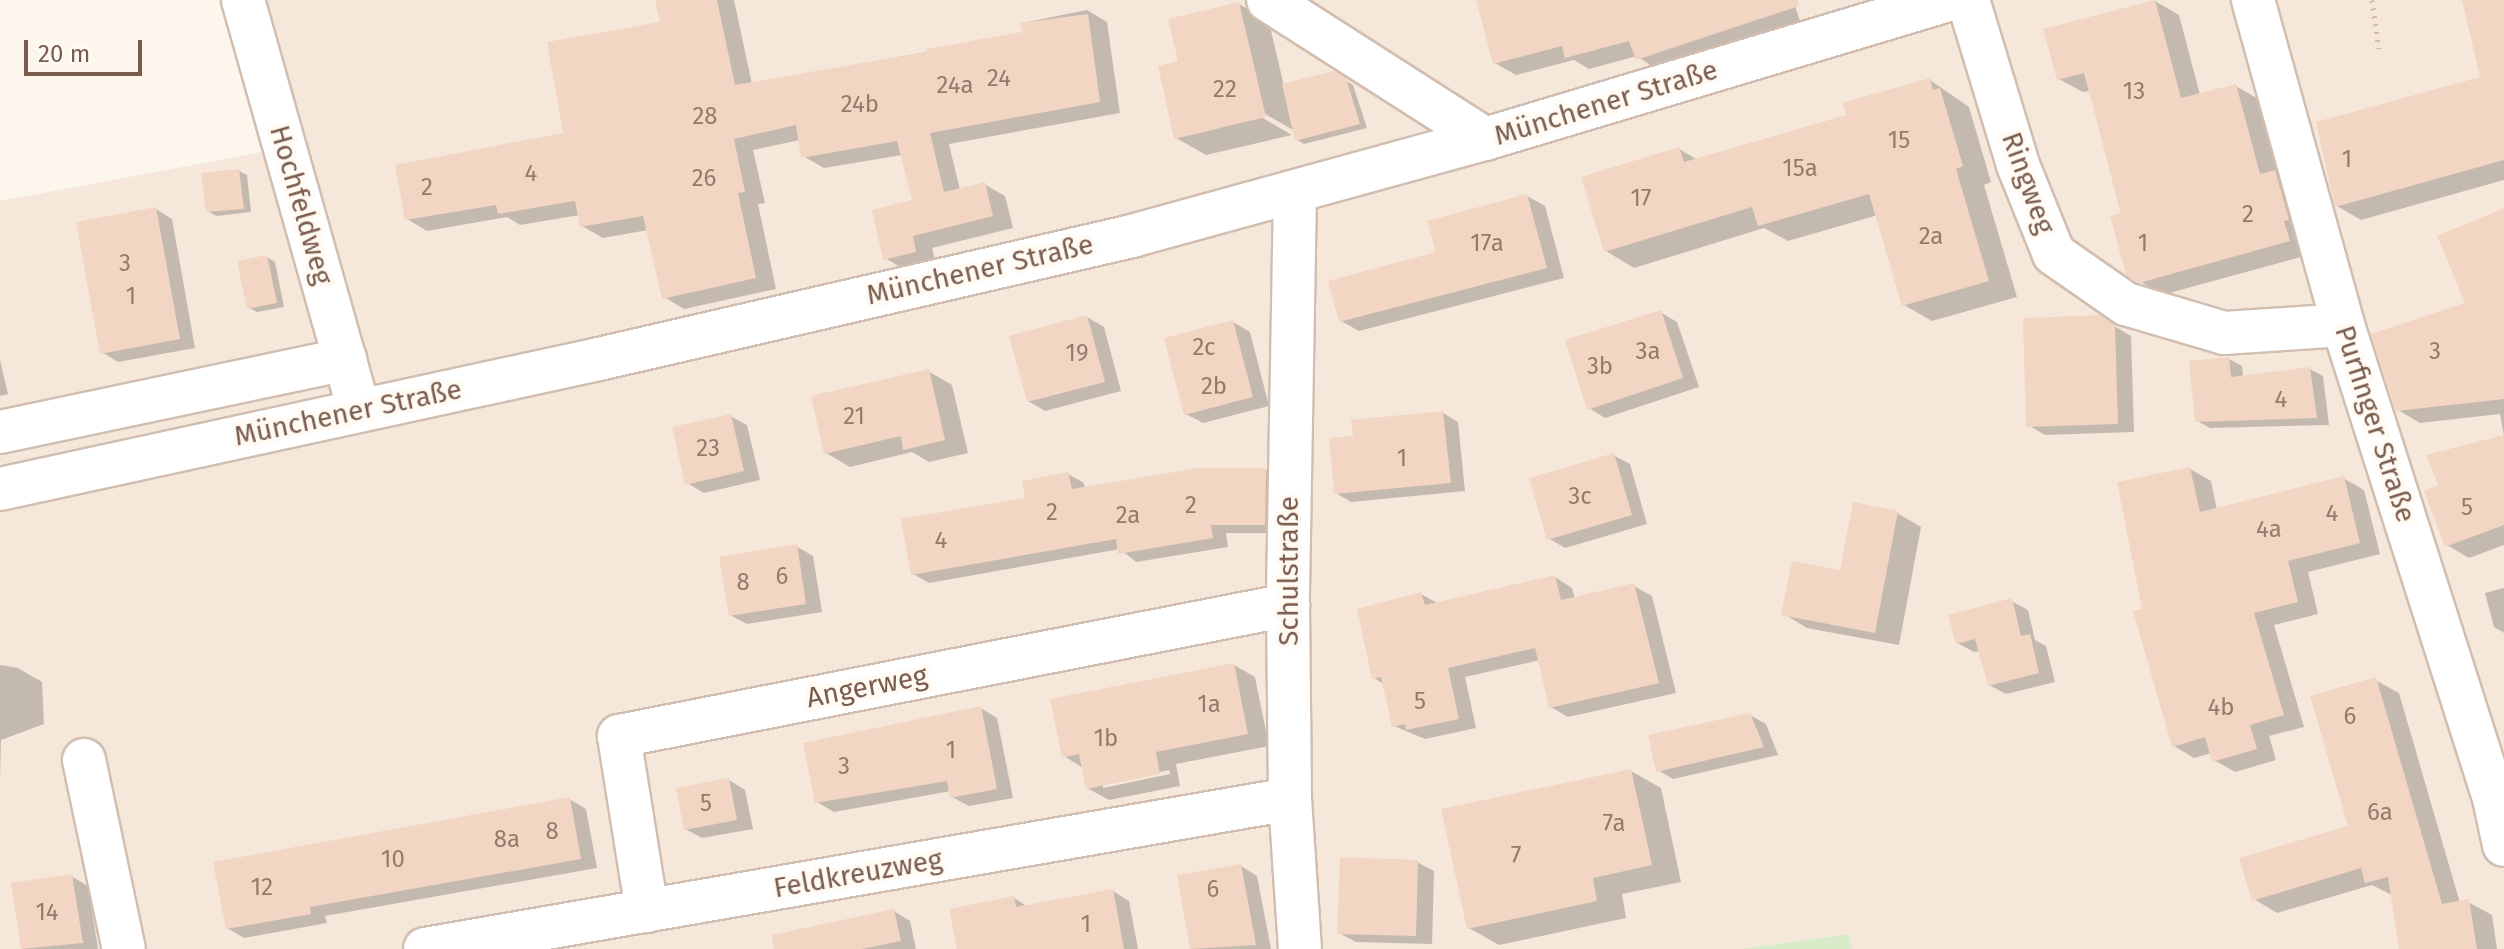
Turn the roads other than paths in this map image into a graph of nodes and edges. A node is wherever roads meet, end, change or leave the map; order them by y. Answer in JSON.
{"nodes":[{"id":1,"x":243,"y":0,"type":"edge"},
{"id":2,"x":1268,"y":0,"type":"edge"},
{"id":3,"x":1947,"y":0,"type":"edge"},
{"id":4,"x":1968,"y":0,"type":"edge"},
{"id":5,"x":2253,"y":0,"type":"edge"},
{"id":6,"x":1887,"y":8,"type":"edge"},
{"id":7,"x":1485,"y":139,"type":"junction"},
{"id":8,"x":1295,"y":192,"type":"junction"},
{"id":9,"x":2343,"y":325,"type":"junction"},
{"id":10,"x":345,"y":359,"type":"junction"},
{"id":11,"x":359,"y":410,"type":"junction"},
{"id":12,"x":0,"y":432,"type":"edge"},
{"id":13,"x":0,"y":489,"type":"edge"},
{"id":14,"x":1288,"y":605,"type":"junction"},
{"id":15,"x":84,"y":760,"type":"dead end"},
{"id":16,"x":2499,"y":797,"type":"edge"},
{"id":17,"x":1290,"y":799,"type":"junction"},
{"id":18,"x":2504,"y":845,"type":"edge"},
{"id":19,"x":647,"y":911,"type":"junction"},
{"id":20,"x":124,"y":949,"type":"edge"},
{"id":21,"x":425,"y":949,"type":"edge"},
{"id":22,"x":1300,"y":949,"type":"edge"}],
"edges":[{"from":1,"to":10,"type":"street","name":"Hochfeldweg"},
{"from":2,"to":7,"type":"street"},
{"from":3,"to":6,"type":"street","name":"Münchener Straße"},
{"from":4,"to":9,"type":"street","name":"Ringweg"},
{"from":5,"to":9,"type":"street","name":"Purfinger Straße"},
{"from":6,"to":7,"type":"street","name":"Münchener Straße"},
{"from":7,"to":8,"type":"street","name":"Münchener Straße"},
{"from":8,"to":11,"type":"street","name":"Münchener Straße"},
{"from":8,"to":14,"type":"street","name":"Schulstraße"},
{"from":9,"to":16,"type":"street","name":"Purfinger Straße"},
{"from":10,"to":11,"type":"street","name":"Hochfeldweg"},
{"from":10,"to":12,"type":"street","name":"Münchener Straße"},
{"from":11,"to":13,"type":"street","name":"Münchener Straße"},
{"from":14,"to":17,"type":"street","name":"Schulstraße"},
{"from":14,"to":19,"type":"street","name":"Angerweg"},
{"from":15,"to":20,"type":"street"},
{"from":16,"to":18,"type":"street","name":"Purfinger Straße"},
{"from":17,"to":19,"type":"street","name":"Feldkreuzweg"},
{"from":17,"to":22,"type":"street","name":"Schulstraße"},
{"from":19,"to":21,"type":"street","name":"Feldkreuzweg"}]}
